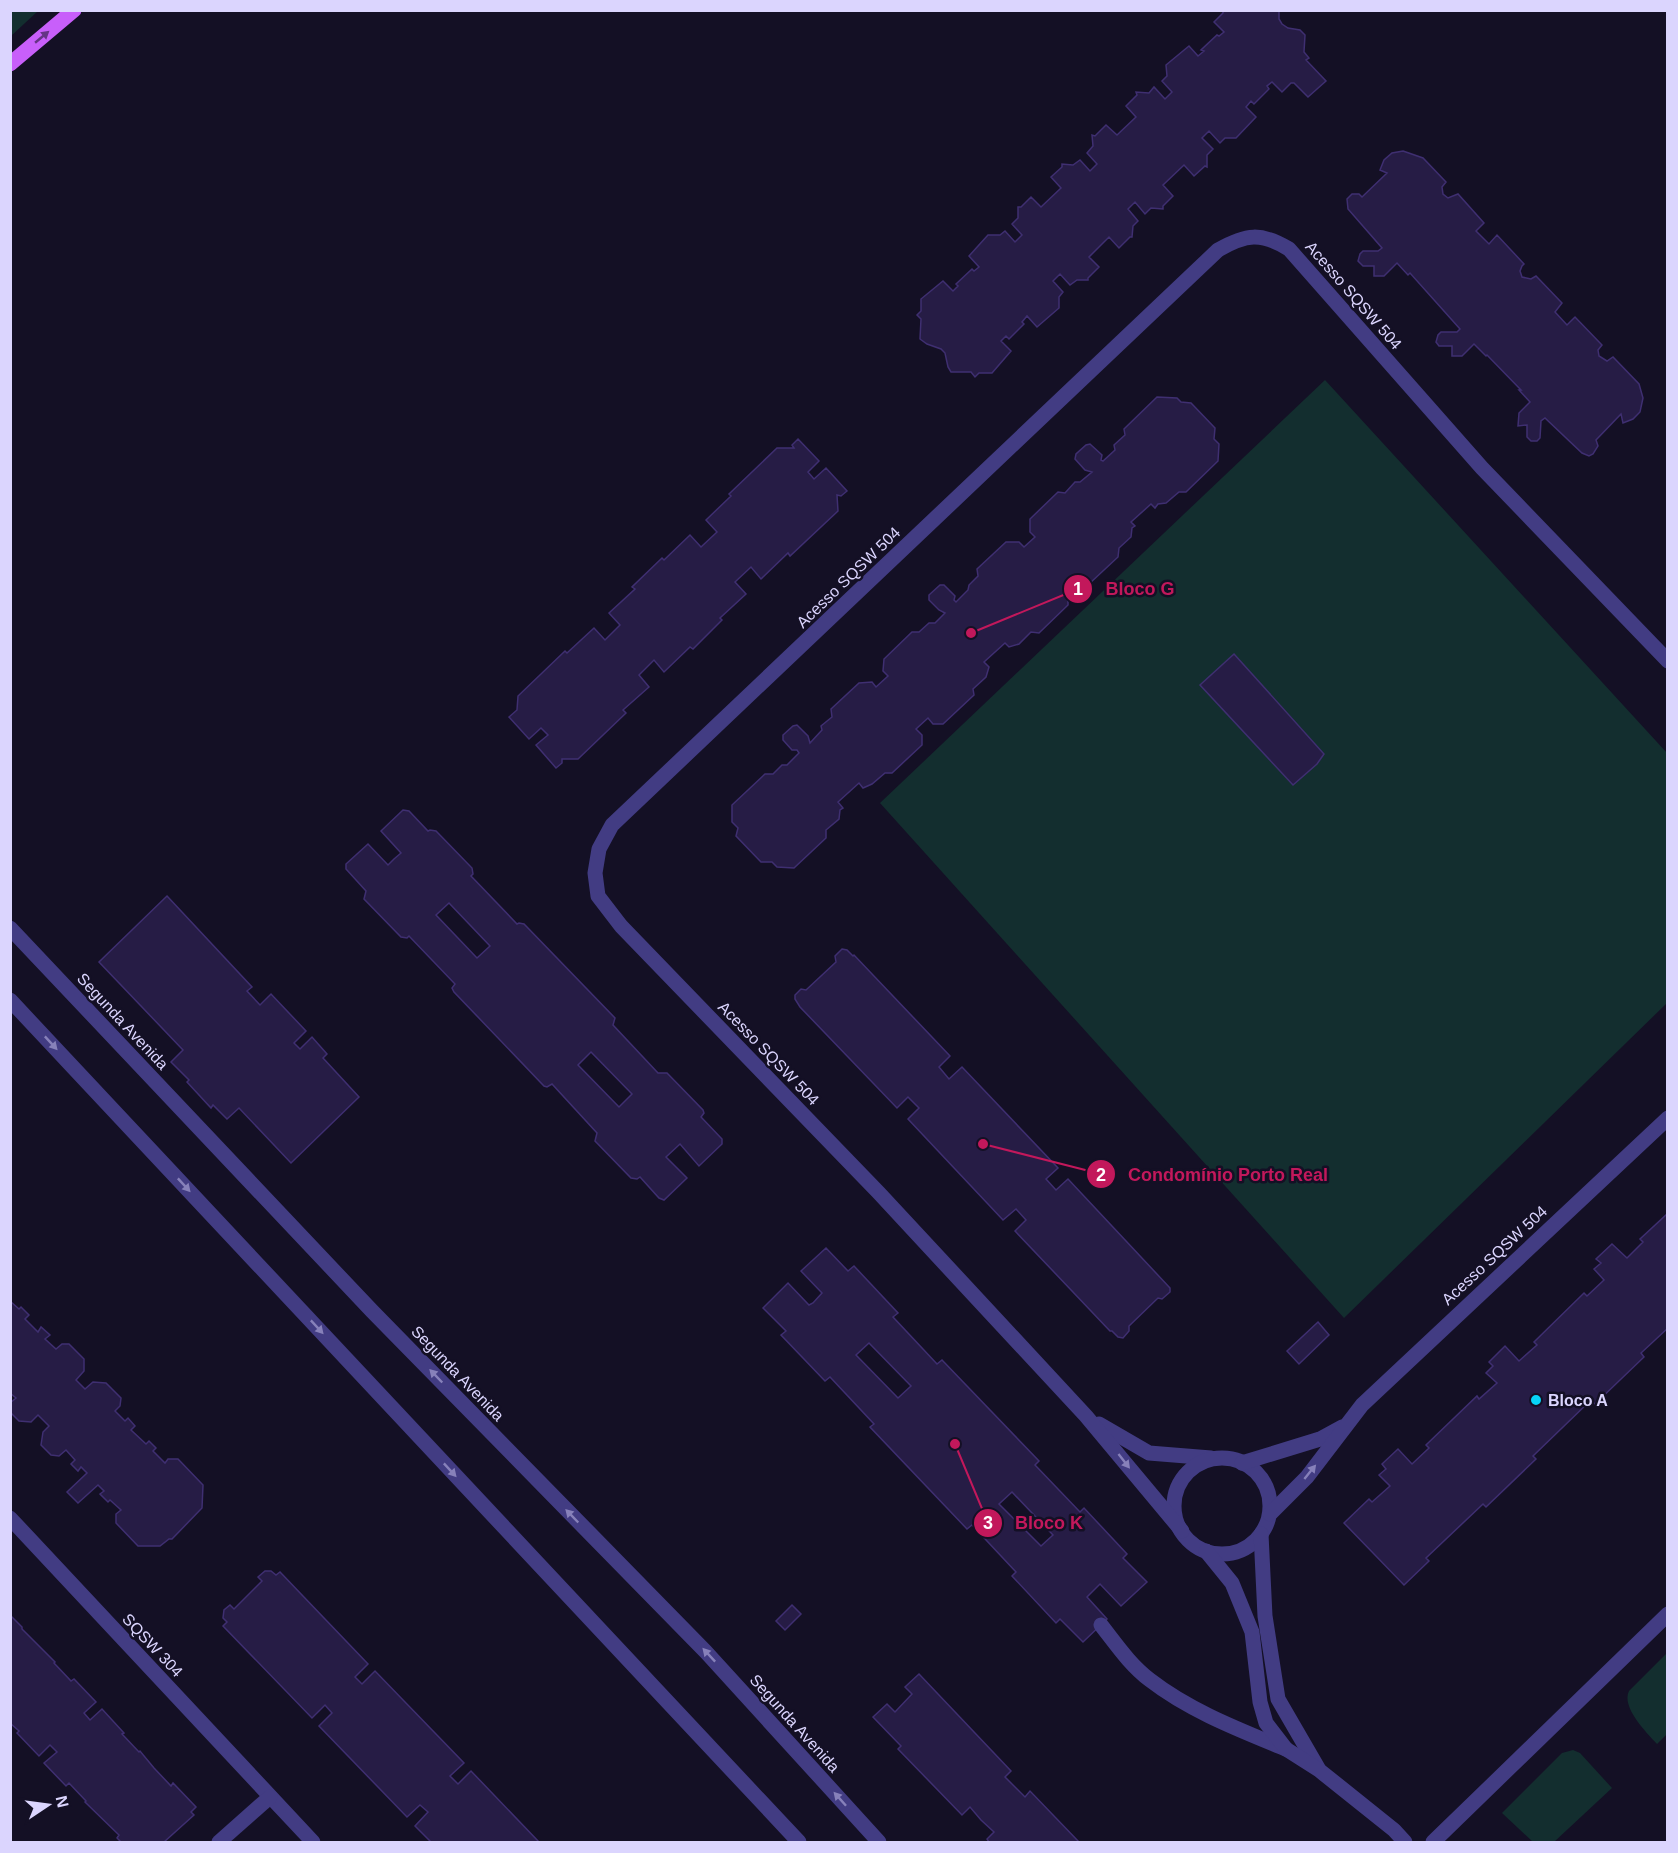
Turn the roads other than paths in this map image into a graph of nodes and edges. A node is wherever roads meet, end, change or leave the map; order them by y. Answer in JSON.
{"nodes":[{"id":1,"x":74,"y":10,"type":"edge"},
{"id":2,"x":10,"y":64,"type":"edge"},
{"id":3,"x":1668,"y":661,"type":"edge"},
{"id":4,"x":10,"y":928,"type":"edge"},
{"id":5,"x":10,"y":1000,"type":"edge"},
{"id":6,"x":1668,"y":1118,"type":"edge"},
{"id":7,"x":1086,"y":1416,"type":"junction"},
{"id":8,"x":1350,"y":1423,"type":"junction"},
{"id":9,"x":1216,"y":1458,"type":"junction"},
{"id":10,"x":1242,"y":1462,"type":"junction"},
{"id":11,"x":1269,"y":1514,"type":"junction"},
{"id":12,"x":10,"y":1518,"type":"edge"},
{"id":13,"x":1182,"y":1531,"type":"junction"},
{"id":14,"x":1261,"y":1534,"type":"junction"},
{"id":15,"x":1206,"y":1551,"type":"junction"},
{"id":16,"x":1668,"y":1614,"type":"edge"},
{"id":17,"x":1101,"y":1625,"type":"dead end"},
{"id":18,"x":1286,"y":1749,"type":"junction"},
{"id":19,"x":1319,"y":1770,"type":"junction"},
{"id":20,"x":270,"y":1797,"type":"junction"},
{"id":21,"x":219,"y":1842,"type":"edge"},
{"id":22,"x":313,"y":1842,"type":"edge"},
{"id":23,"x":799,"y":1842,"type":"edge"},
{"id":24,"x":879,"y":1842,"type":"edge"},
{"id":25,"x":1405,"y":1842,"type":"edge"},
{"id":26,"x":1432,"y":1842,"type":"edge"}],
"edges":[{"from":2,"to":1,"type":"main road","one_way":true},
{"from":3,"to":7,"type":"street","name":"Acesso SQSW 504"},
{"from":24,"to":4,"type":"street","name":"Segunda Avenida","one_way":true},
{"from":5,"to":23,"type":"street","one_way":true},
{"from":6,"to":8,"type":"street","name":"Acesso SQSW 504"},
{"from":7,"to":9,"type":"street","name":"Acesso SQSW 504"},
{"from":7,"to":13,"type":"street","name":"Acesso SQSW 504","one_way":true},
{"from":8,"to":10,"type":"street","name":"Acesso SQSW 504"},
{"from":11,"to":8,"type":"street","name":"Acesso SQSW 504","one_way":true},
{"from":9,"to":10,"type":"street"},
{"from":9,"to":13,"type":"street"},
{"from":10,"to":11,"type":"street"},
{"from":11,"to":14,"type":"street"},
{"from":12,"to":20,"type":"street","name":"SQSW 304"},
{"from":13,"to":15,"type":"street"},
{"from":14,"to":15,"type":"street"},
{"from":14,"to":19,"type":"street"},
{"from":15,"to":18,"type":"street"},
{"from":16,"to":26,"type":"street"},
{"from":17,"to":18,"type":"street"},
{"from":18,"to":19,"type":"street"},
{"from":19,"to":25,"type":"street"},
{"from":20,"to":21,"type":"street"},
{"from":20,"to":22,"type":"street","name":"SQSW 304"}]}
